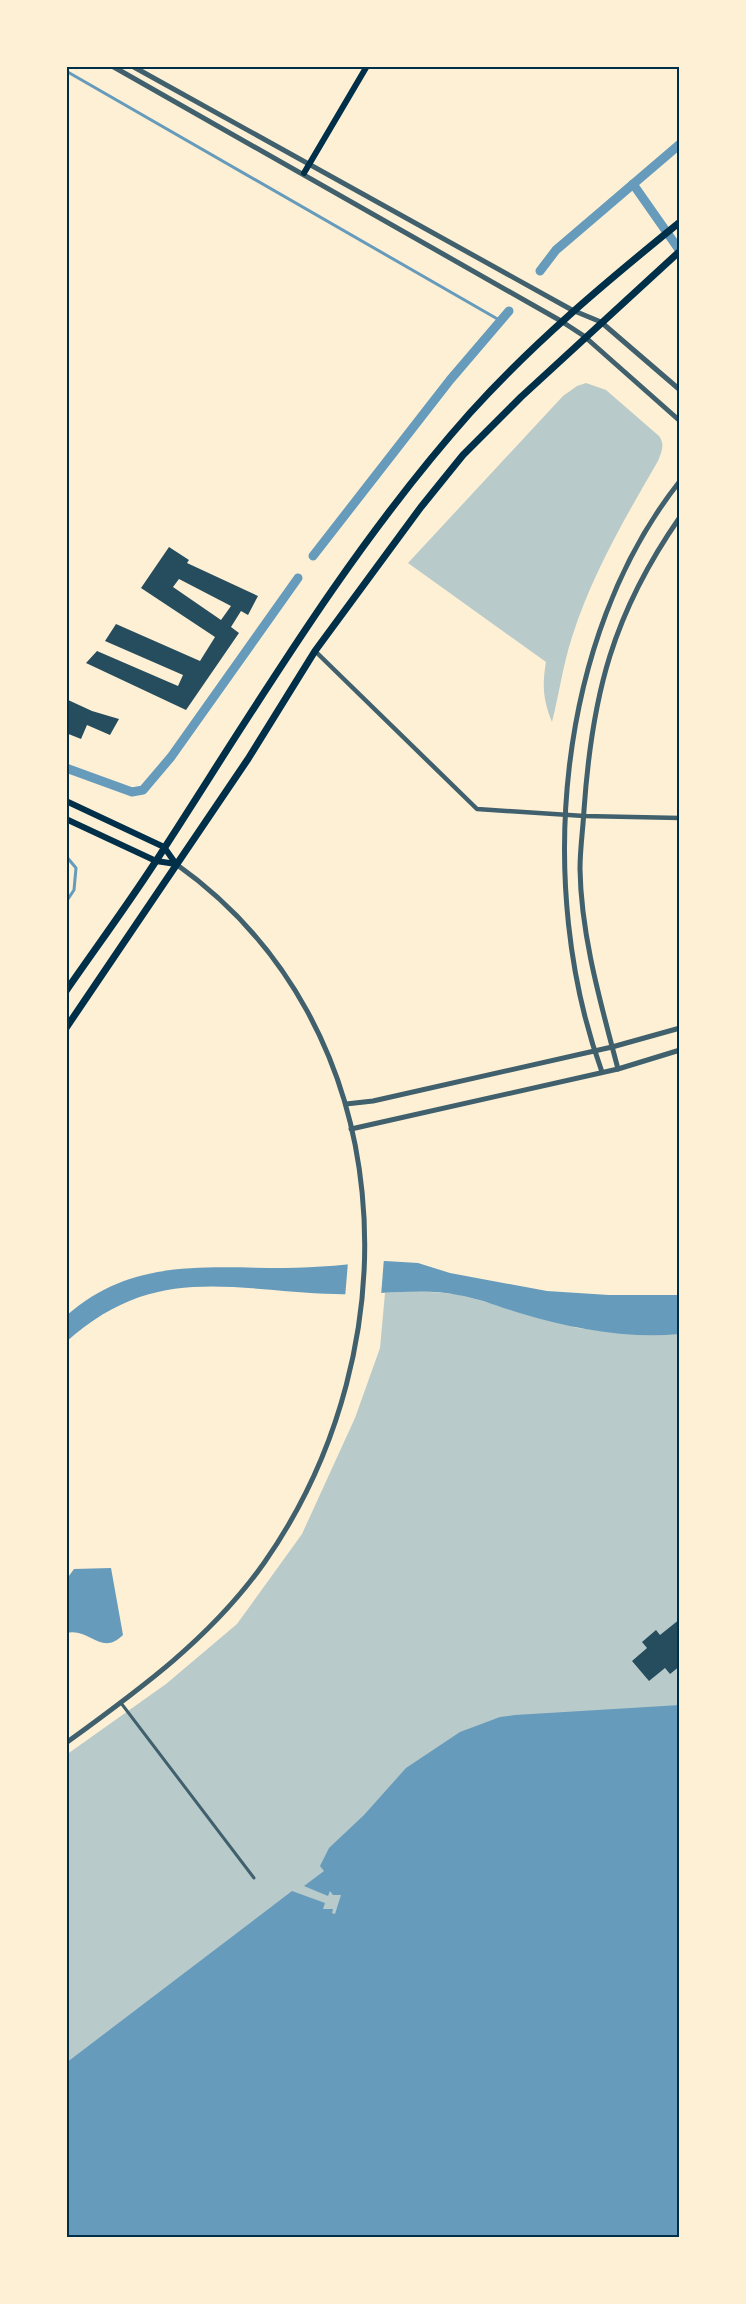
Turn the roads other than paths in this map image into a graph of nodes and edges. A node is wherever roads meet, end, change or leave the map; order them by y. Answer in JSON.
{"nodes":[{"id":1,"x":112,"y":66,"type":"edge"},
{"id":2,"x":132,"y":66,"type":"edge"},
{"id":3,"x":367,"y":66,"type":"edge"},
{"id":4,"x":309,"y":165,"type":"junction"},
{"id":5,"x":304,"y":173,"type":"junction"},
{"id":6,"x":680,"y":222,"type":"edge"},
{"id":7,"x":680,"y":251,"type":"edge"},
{"id":8,"x":572,"y":310,"type":"junction"},
{"id":9,"x":561,"y":321,"type":"junction"},
{"id":10,"x":601,"y":322,"type":"junction"},
{"id":11,"x":584,"y":336,"type":"junction"},
{"id":12,"x":680,"y":390,"type":"edge"},
{"id":13,"x":680,"y":421,"type":"edge"},
{"id":14,"x":680,"y":481,"type":"edge"},
{"id":15,"x":680,"y":517,"type":"edge"},
{"id":16,"x":315,"y":651,"type":"junction"},
{"id":17,"x":66,"y":801,"type":"edge"},
{"id":18,"x":565,"y":815,"type":"junction"},
{"id":19,"x":584,"y":816,"type":"junction"},
{"id":20,"x":680,"y":818,"type":"edge"},
{"id":21,"x":66,"y":819,"type":"edge"},
{"id":22,"x":164,"y":847,"type":"junction"},
{"id":23,"x":156,"y":861,"type":"junction"},
{"id":24,"x":176,"y":864,"type":"junction"},
{"id":25,"x":66,"y":991,"type":"edge"},
{"id":26,"x":66,"y":1028,"type":"edge"},
{"id":27,"x":680,"y":1028,"type":"edge"},
{"id":28,"x":612,"y":1047,"type":"junction"},
{"id":29,"x":680,"y":1050,"type":"edge"},
{"id":30,"x":595,"y":1051,"type":"junction"},
{"id":31,"x":618,"y":1069,"type":"junction"},
{"id":32,"x":602,"y":1072,"type":"junction"},
{"id":33,"x":346,"y":1104,"type":"junction"},
{"id":34,"x":351,"y":1129,"type":"junction"},
{"id":35,"x":122,"y":1703,"type":"junction"},
{"id":36,"x":66,"y":1743,"type":"edge"},
{"id":37,"x":254,"y":1878,"type":"dead end"}],
"edges":[{"from":1,"to":5,"type":"street"},
{"from":2,"to":4,"type":"street"},
{"from":3,"to":4,"type":"main road"},
{"from":4,"to":5,"type":"main road"},
{"from":4,"to":8,"type":"street"},
{"from":5,"to":9,"type":"street"},
{"from":6,"to":8,"type":"main road"},
{"from":7,"to":10,"type":"main road"},
{"from":8,"to":9,"type":"main road"},
{"from":8,"to":10,"type":"street"},
{"from":9,"to":11,"type":"street"},
{"from":9,"to":22,"type":"main road"},
{"from":10,"to":11,"type":"main road"},
{"from":10,"to":12,"type":"street"},
{"from":11,"to":13,"type":"street"},
{"from":11,"to":16,"type":"main road"},
{"from":14,"to":18,"type":"street"},
{"from":15,"to":19,"type":"street"},
{"from":16,"to":18,"type":"street"},
{"from":16,"to":24,"type":"main road"},
{"from":17,"to":22,"type":"main road"},
{"from":18,"to":19,"type":"street"},
{"from":18,"to":30,"type":"street"},
{"from":19,"to":20,"type":"street"},
{"from":19,"to":28,"type":"street"},
{"from":21,"to":23,"type":"main road"},
{"from":22,"to":23,"type":"main road"},
{"from":22,"to":24,"type":"main road"},
{"from":23,"to":24,"type":"main road"},
{"from":23,"to":25,"type":"main road"},
{"from":24,"to":26,"type":"main road"},
{"from":24,"to":33,"type":"street"},
{"from":27,"to":28,"type":"street"},
{"from":28,"to":30,"type":"street"},
{"from":28,"to":31,"type":"street"},
{"from":29,"to":31,"type":"street"},
{"from":30,"to":32,"type":"street"},
{"from":30,"to":33,"type":"street"},
{"from":31,"to":32,"type":"street"},
{"from":32,"to":34,"type":"street"},
{"from":33,"to":34,"type":"street"},
{"from":34,"to":35,"type":"street"},
{"from":35,"to":36,"type":"street"},
{"from":35,"to":37,"type":"street"}]}
